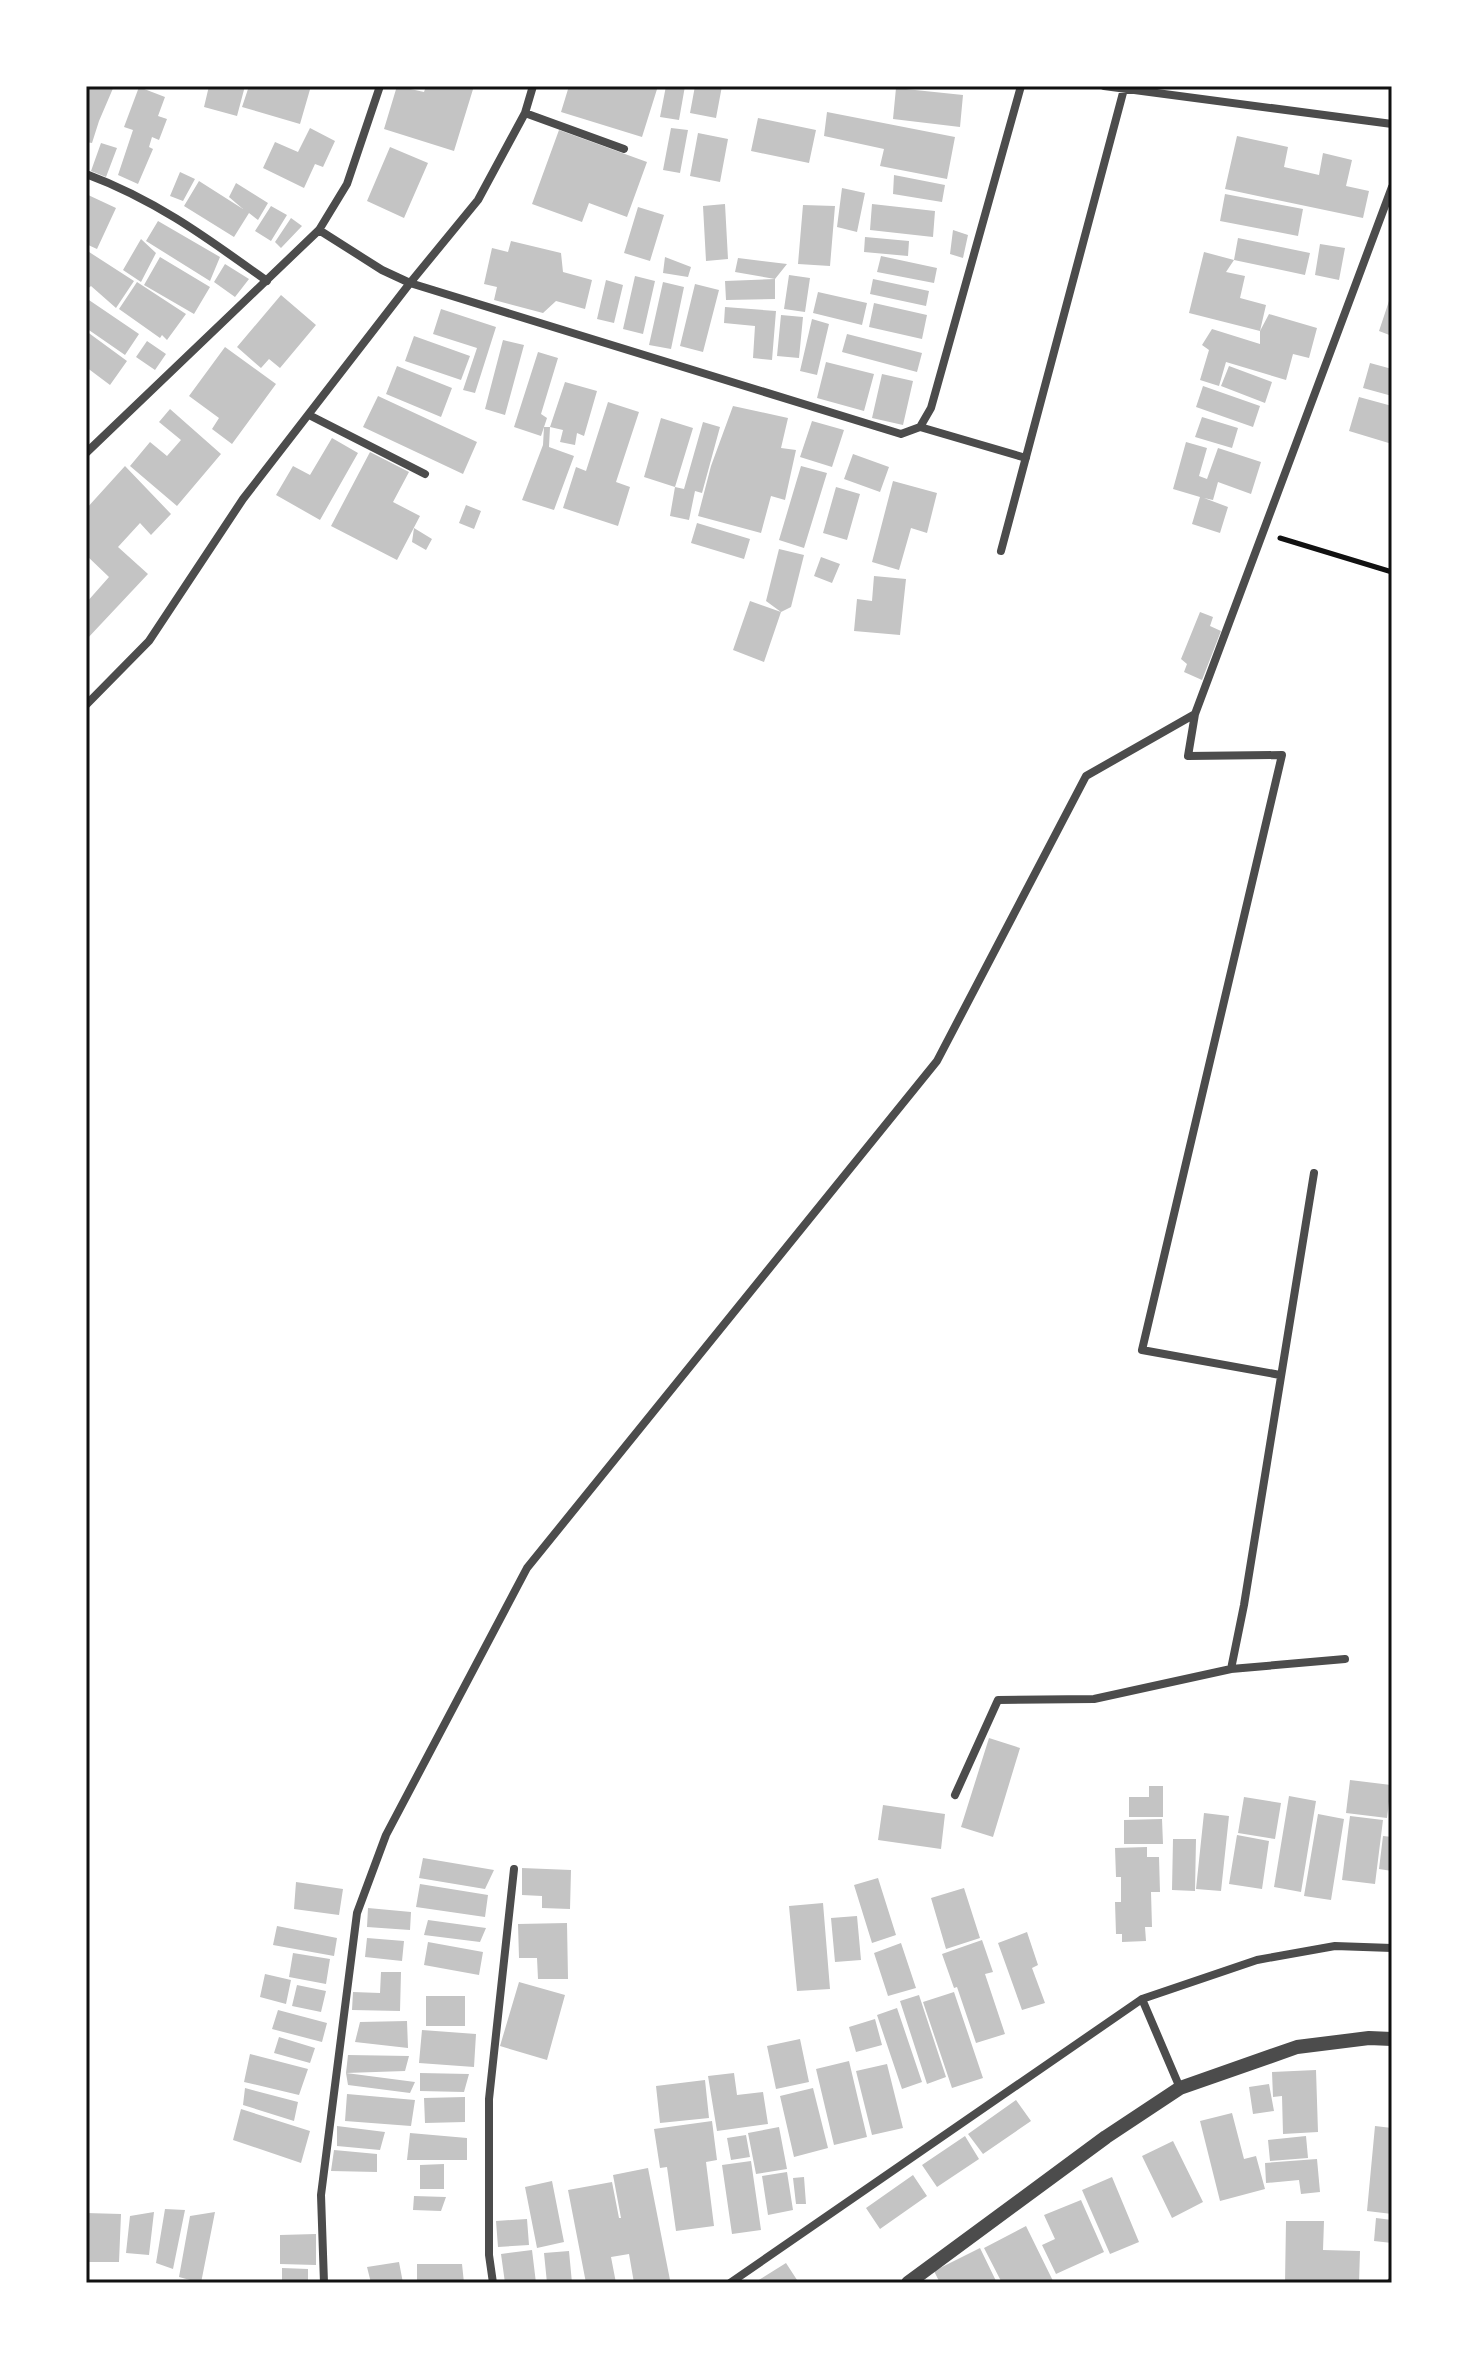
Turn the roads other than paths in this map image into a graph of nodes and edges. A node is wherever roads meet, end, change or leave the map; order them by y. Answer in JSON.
{"nodes":[{"id":1,"x":380,"y":86,"type":"edge"},
{"id":2,"x":533,"y":86,"type":"edge"},
{"id":3,"x":1021,"y":86,"type":"edge"},
{"id":4,"x":1104,"y":86,"type":"edge"},
{"id":5,"x":1124,"y":89,"type":"junction"},
{"id":6,"x":525,"y":113,"type":"junction"},
{"id":7,"x":1392,"y":124,"type":"edge"},
{"id":8,"x":624,"y":149,"type":"dead end"},
{"id":9,"x":86,"y":174,"type":"edge"},
{"id":10,"x":1392,"y":187,"type":"edge"},
{"id":11,"x":319,"y":230,"type":"junction"},
{"id":12,"x":267,"y":281,"type":"junction"},
{"id":13,"x":410,"y":283,"type":"junction"},
{"id":14,"x":309,"y":415,"type":"junction"},
{"id":15,"x":920,"y":427,"type":"junction"},
{"id":16,"x":86,"y":453,"type":"edge"},
{"id":17,"x":1026,"y":458,"type":"junction"},
{"id":18,"x":425,"y":474,"type":"dead end"},
{"id":19,"x":1001,"y":551,"type":"dead end"},
{"id":20,"x":86,"y":705,"type":"edge"},
{"id":21,"x":1195,"y":714,"type":"junction"},
{"id":22,"x":1314,"y":1173,"type":"dead end"},
{"id":23,"x":1280,"y":1375,"type":"junction"},
{"id":24,"x":1345,"y":1659,"type":"dead end"},
{"id":25,"x":1231,"y":1669,"type":"junction"},
{"id":26,"x":955,"y":1795,"type":"dead end"},
{"id":27,"x":514,"y":1869,"type":"dead end"},
{"id":28,"x":1392,"y":1948,"type":"edge"},
{"id":29,"x":1142,"y":1999,"type":"junction"},
{"id":30,"x":1392,"y":2039,"type":"edge"},
{"id":31,"x":1180,"y":2088,"type":"junction"},
{"id":32,"x":324,"y":2283,"type":"edge"},
{"id":33,"x":493,"y":2283,"type":"edge"},
{"id":34,"x":730,"y":2283,"type":"edge"},
{"id":35,"x":908,"y":2283,"type":"edge"}],
"edges":[{"from":1,"to":11,"type":"street"},
{"from":2,"to":6,"type":"street"},
{"from":3,"to":15,"type":"street"},
{"from":4,"to":5,"type":"street"},
{"from":5,"to":7,"type":"street"},
{"from":5,"to":17,"type":"street"},
{"from":6,"to":8,"type":"street"},
{"from":6,"to":13,"type":"street"},
{"from":9,"to":12,"type":"street"},
{"from":10,"to":21,"type":"street"},
{"from":11,"to":12,"type":"street"},
{"from":11,"to":13,"type":"street"},
{"from":12,"to":16,"type":"street"},
{"from":13,"to":14,"type":"street"},
{"from":13,"to":15,"type":"street"},
{"from":14,"to":18,"type":"street"},
{"from":14,"to":20,"type":"street"},
{"from":15,"to":17,"type":"street"},
{"from":17,"to":19,"type":"street"},
{"from":21,"to":23,"type":"street"},
{"from":21,"to":32,"type":"street"},
{"from":22,"to":23,"type":"street"},
{"from":23,"to":25,"type":"street"},
{"from":24,"to":25,"type":"street"},
{"from":25,"to":26,"type":"street"},
{"from":27,"to":33,"type":"street"},
{"from":28,"to":29,"type":"street"},
{"from":29,"to":31,"type":"street"},
{"from":29,"to":34,"type":"street"},
{"from":30,"to":31,"type":"street"},
{"from":31,"to":35,"type":"street"}]}
